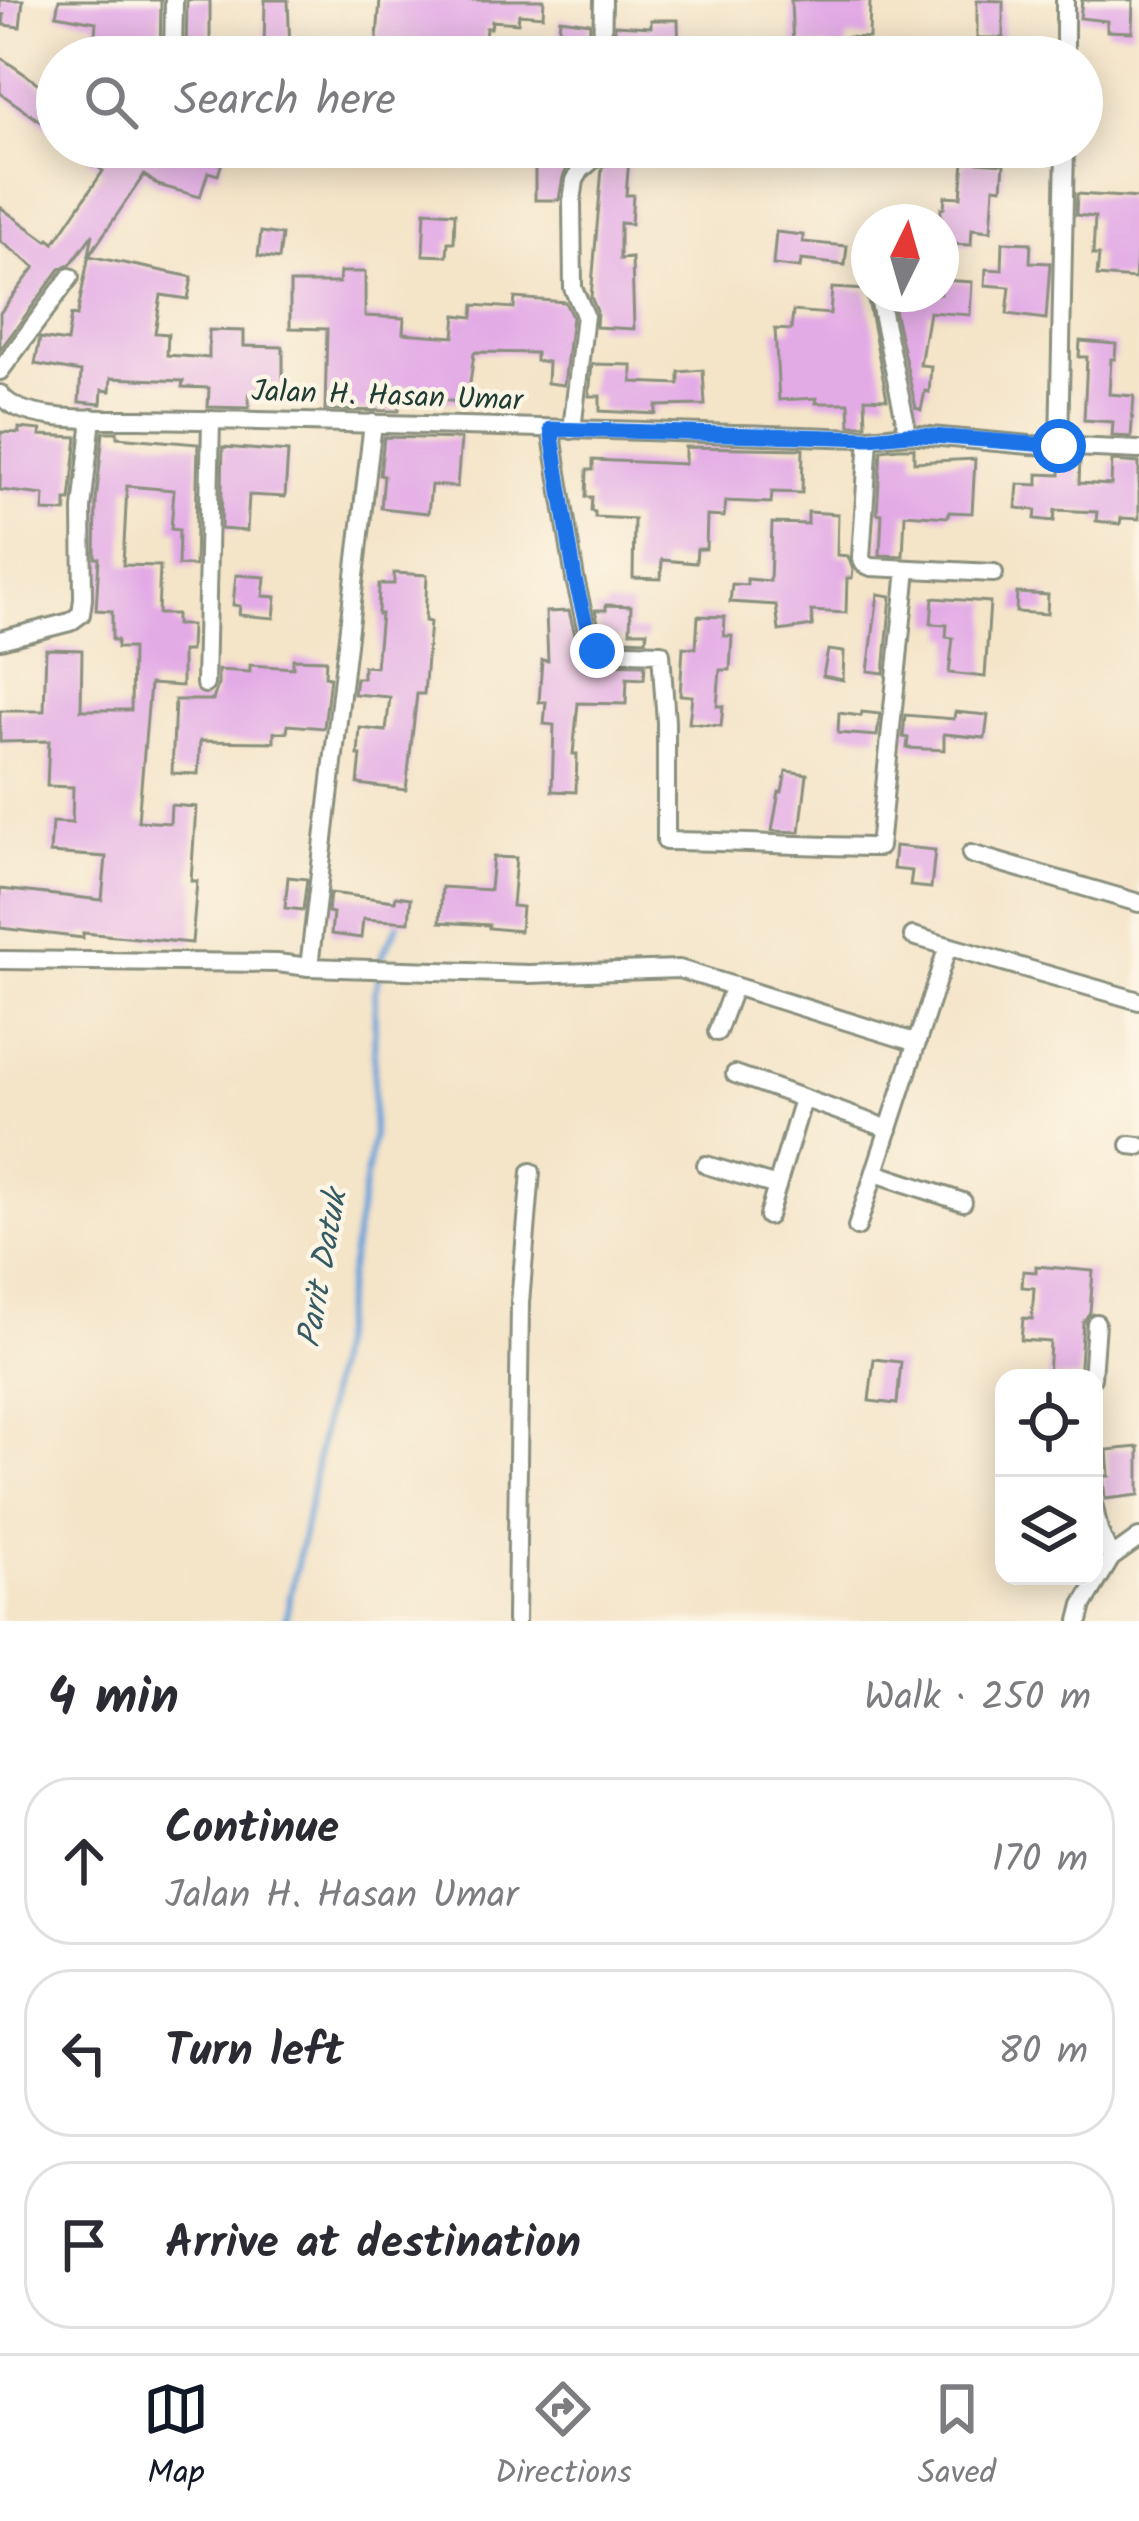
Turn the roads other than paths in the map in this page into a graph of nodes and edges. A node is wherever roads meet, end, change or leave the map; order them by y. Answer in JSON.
{"nodes":[{"id":1,"x":174,"y":0,"type":"edge"},
{"id":2,"x":603,"y":0,"type":"edge"},
{"id":3,"x":1065,"y":0,"type":"edge"},
{"id":4,"x":173,"y":36,"type":"edge"},
{"id":5,"x":602,"y":36,"type":"edge"},
{"id":6,"x":1065,"y":36,"type":"edge"},
{"id":7,"x":583,"y":168,"type":"edge"},
{"id":8,"x":1065,"y":168,"type":"edge"},
{"id":9,"x":70,"y":277,"type":"dead end"},
{"id":10,"x":882,"y":312,"type":"edge"},
{"id":11,"x":0,"y":371,"type":"edge"},
{"id":12,"x":2,"y":401,"type":"edge"},
{"id":13,"x":92,"y":418,"type":"junction"},
{"id":14,"x":212,"y":420,"type":"junction"},
{"id":15,"x":373,"y":423,"type":"junction"},
{"id":16,"x":551,"y":429,"type":"junction"},
{"id":17,"x":572,"y":430,"type":"junction"},
{"id":18,"x":908,"y":434,"type":"junction"},
{"id":19,"x":869,"y":438,"type":"junction"},
{"id":20,"x":1059,"y":446,"type":"junction"},
{"id":21,"x":1139,"y":450,"type":"edge"},
{"id":22,"x":907,"y":569,"type":"junction"},
{"id":23,"x":994,"y":573,"type":"dead end"},
{"id":24,"x":0,"y":640,"type":"edge"},
{"id":25,"x":205,"y":684,"type":"dead end"},
{"id":26,"x":971,"y":854,"type":"dead end"},
{"id":27,"x":1139,"y":903,"type":"edge"},
{"id":28,"x":914,"y":935,"type":"dead end"},
{"id":29,"x":948,"y":946,"type":"junction"},
{"id":30,"x":0,"y":960,"type":"edge"},
{"id":31,"x":310,"y":967,"type":"junction"},
{"id":32,"x":734,"y":986,"type":"junction"},
{"id":33,"x":1139,"y":1001,"type":"edge"},
{"id":34,"x":717,"y":1032,"type":"dead end"},
{"id":35,"x":917,"y":1042,"type":"junction"},
{"id":36,"x":735,"y":1074,"type":"dead end"},
{"id":37,"x":803,"y":1099,"type":"junction"},
{"id":38,"x":889,"y":1129,"type":"junction"},
{"id":39,"x":706,"y":1165,"type":"dead end"},
{"id":40,"x":531,"y":1172,"type":"dead end"},
{"id":41,"x":875,"y":1173,"type":"junction"},
{"id":42,"x":777,"y":1186,"type":"junction"},
{"id":43,"x":963,"y":1202,"type":"dead end"},
{"id":44,"x":768,"y":1216,"type":"dead end"},
{"id":45,"x":857,"y":1227,"type":"dead end"},
{"id":46,"x":1096,"y":1323,"type":"dead end"},
{"id":47,"x":1093,"y":1369,"type":"edge"},
{"id":48,"x":1139,"y":1538,"type":"edge"},
{"id":49,"x":1103,"y":1540,"type":"edge"},
{"id":50,"x":1111,"y":1558,"type":"junction"},
{"id":51,"x":515,"y":1621,"type":"edge"},
{"id":52,"x":1079,"y":1621,"type":"edge"}],
"edges":[{"from":1,"to":4,"type":"street"},
{"from":2,"to":5,"type":"street"},
{"from":3,"to":6,"type":"street"},
{"from":7,"to":17,"type":"street"},
{"from":8,"to":20,"type":"street"},
{"from":9,"to":11,"type":"street"},
{"from":10,"to":18,"type":"street"},
{"from":12,"to":13,"type":"street","name":"Jalan H. Hasan Umar"},
{"from":13,"to":14,"type":"street","name":"Jalan H. Hasan Umar"},
{"from":13,"to":24,"type":"street"},
{"from":14,"to":15,"type":"street","name":"Jalan H. Hasan Umar"},
{"from":14,"to":25,"type":"street"},
{"from":15,"to":16,"type":"street","name":"Jalan H. Hasan Umar"},
{"from":15,"to":31,"type":"street"},
{"from":16,"to":17,"type":"street","name":"Jalan H. Hasan Umar"},
{"from":16,"to":22,"type":"street"},
{"from":17,"to":19,"type":"street","name":"Jalan H. Hasan Umar"},
{"from":18,"to":19,"type":"street","name":"Jalan H. Hasan Umar"},
{"from":18,"to":20,"type":"street","name":"Jalan H. Hasan Umar"},
{"from":19,"to":22,"type":"street"},
{"from":20,"to":21,"type":"street","name":"Jalan H. Hasan Umar"},
{"from":22,"to":23,"type":"street"},
{"from":26,"to":27,"type":"street"},
{"from":28,"to":29,"type":"street"},
{"from":29,"to":33,"type":"street"},
{"from":29,"to":35,"type":"street"},
{"from":30,"to":31,"type":"street"},
{"from":31,"to":32,"type":"street"},
{"from":32,"to":34,"type":"street"},
{"from":32,"to":35,"type":"street"},
{"from":35,"to":38,"type":"street"},
{"from":36,"to":37,"type":"street"},
{"from":37,"to":38,"type":"street"},
{"from":37,"to":42,"type":"street"},
{"from":38,"to":41,"type":"street"},
{"from":39,"to":42,"type":"street"},
{"from":40,"to":51,"type":"street"},
{"from":41,"to":43,"type":"street"},
{"from":41,"to":45,"type":"street"},
{"from":42,"to":44,"type":"street"},
{"from":46,"to":47,"type":"street"},
{"from":48,"to":50,"type":"street"},
{"from":49,"to":50,"type":"street"},
{"from":50,"to":52,"type":"street"}]}
